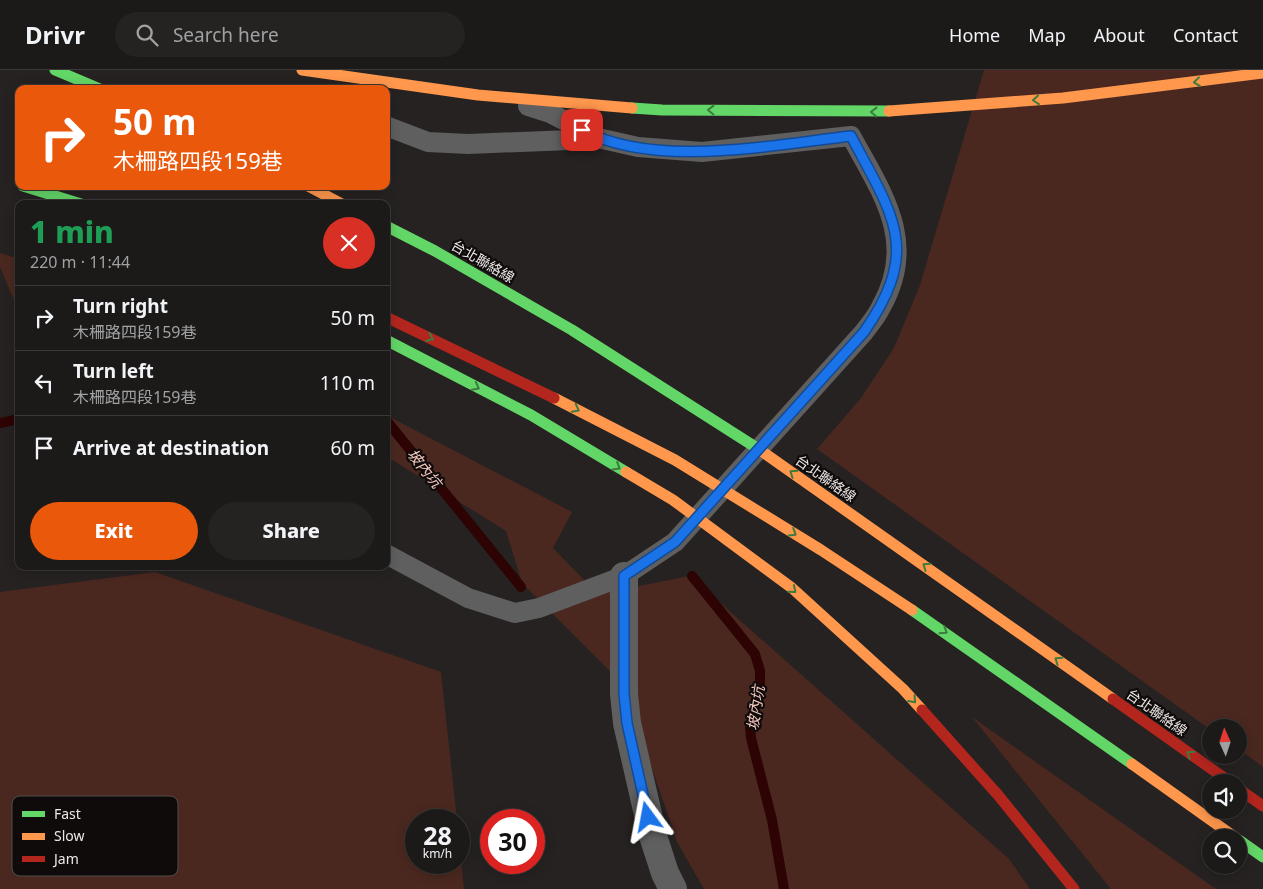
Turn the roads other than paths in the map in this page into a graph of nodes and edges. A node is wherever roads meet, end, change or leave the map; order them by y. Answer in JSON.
{"nodes":[{"id":1,"x":55,"y":70,"type":"edge"},
{"id":2,"x":302,"y":70,"type":"edge"},
{"id":3,"x":385,"y":70,"type":"edge"},
{"id":4,"x":1263,"y":74,"type":"edge"},
{"id":5,"x":91,"y":85,"type":"edge"},
{"id":6,"x":390,"y":128,"type":"edge"},
{"id":7,"x":598,"y":138,"type":"junction"},
{"id":8,"x":36,"y":190,"type":"edge"},
{"id":9,"x":316,"y":190,"type":"edge"},
{"id":10,"x":69,"y":200,"type":"edge"},
{"id":11,"x":334,"y":200,"type":"edge"},
{"id":12,"x":390,"y":228,"type":"edge"},
{"id":13,"x":390,"y":319,"type":"edge"},
{"id":14,"x":390,"y":342,"type":"edge"},
{"id":15,"x":390,"y":556,"type":"edge"},
{"id":16,"x":624,"y":576,"type":"junction"},
{"id":17,"x":1219,"y":774,"type":"edge"},
{"id":18,"x":1247,"y":795,"type":"edge"},
{"id":19,"x":1263,"y":806,"type":"edge"},
{"id":20,"x":1224,"y":829,"type":"edge"},
{"id":21,"x":1247,"y":845,"type":"edge"},
{"id":22,"x":1263,"y":857,"type":"edge"},
{"id":23,"x":673,"y":889,"type":"edge"},
{"id":24,"x":1074,"y":889,"type":"edge"}],
"edges":[{"from":1,"to":5,"type":"highway"},
{"from":4,"to":2,"type":"highway","one_way":true,"bridge":true},
{"from":3,"to":7,"type":"lane"},
{"from":6,"to":7,"type":"lane"},
{"from":7,"to":16,"type":"lane"},
{"from":8,"to":10,"type":"highway"},
{"from":9,"to":11,"type":"highway"},
{"from":17,"to":12,"type":"highway","name":"台北聯絡線","one_way":true,"bridge":true},
{"from":13,"to":20,"type":"highway","one_way":true,"bridge":true},
{"from":14,"to":24,"type":"highway","one_way":true,"bridge":true},
{"from":15,"to":16,"type":"lane"},
{"from":16,"to":23,"type":"street"},
{"from":18,"to":19,"type":"highway"},
{"from":21,"to":22,"type":"highway"}]}
